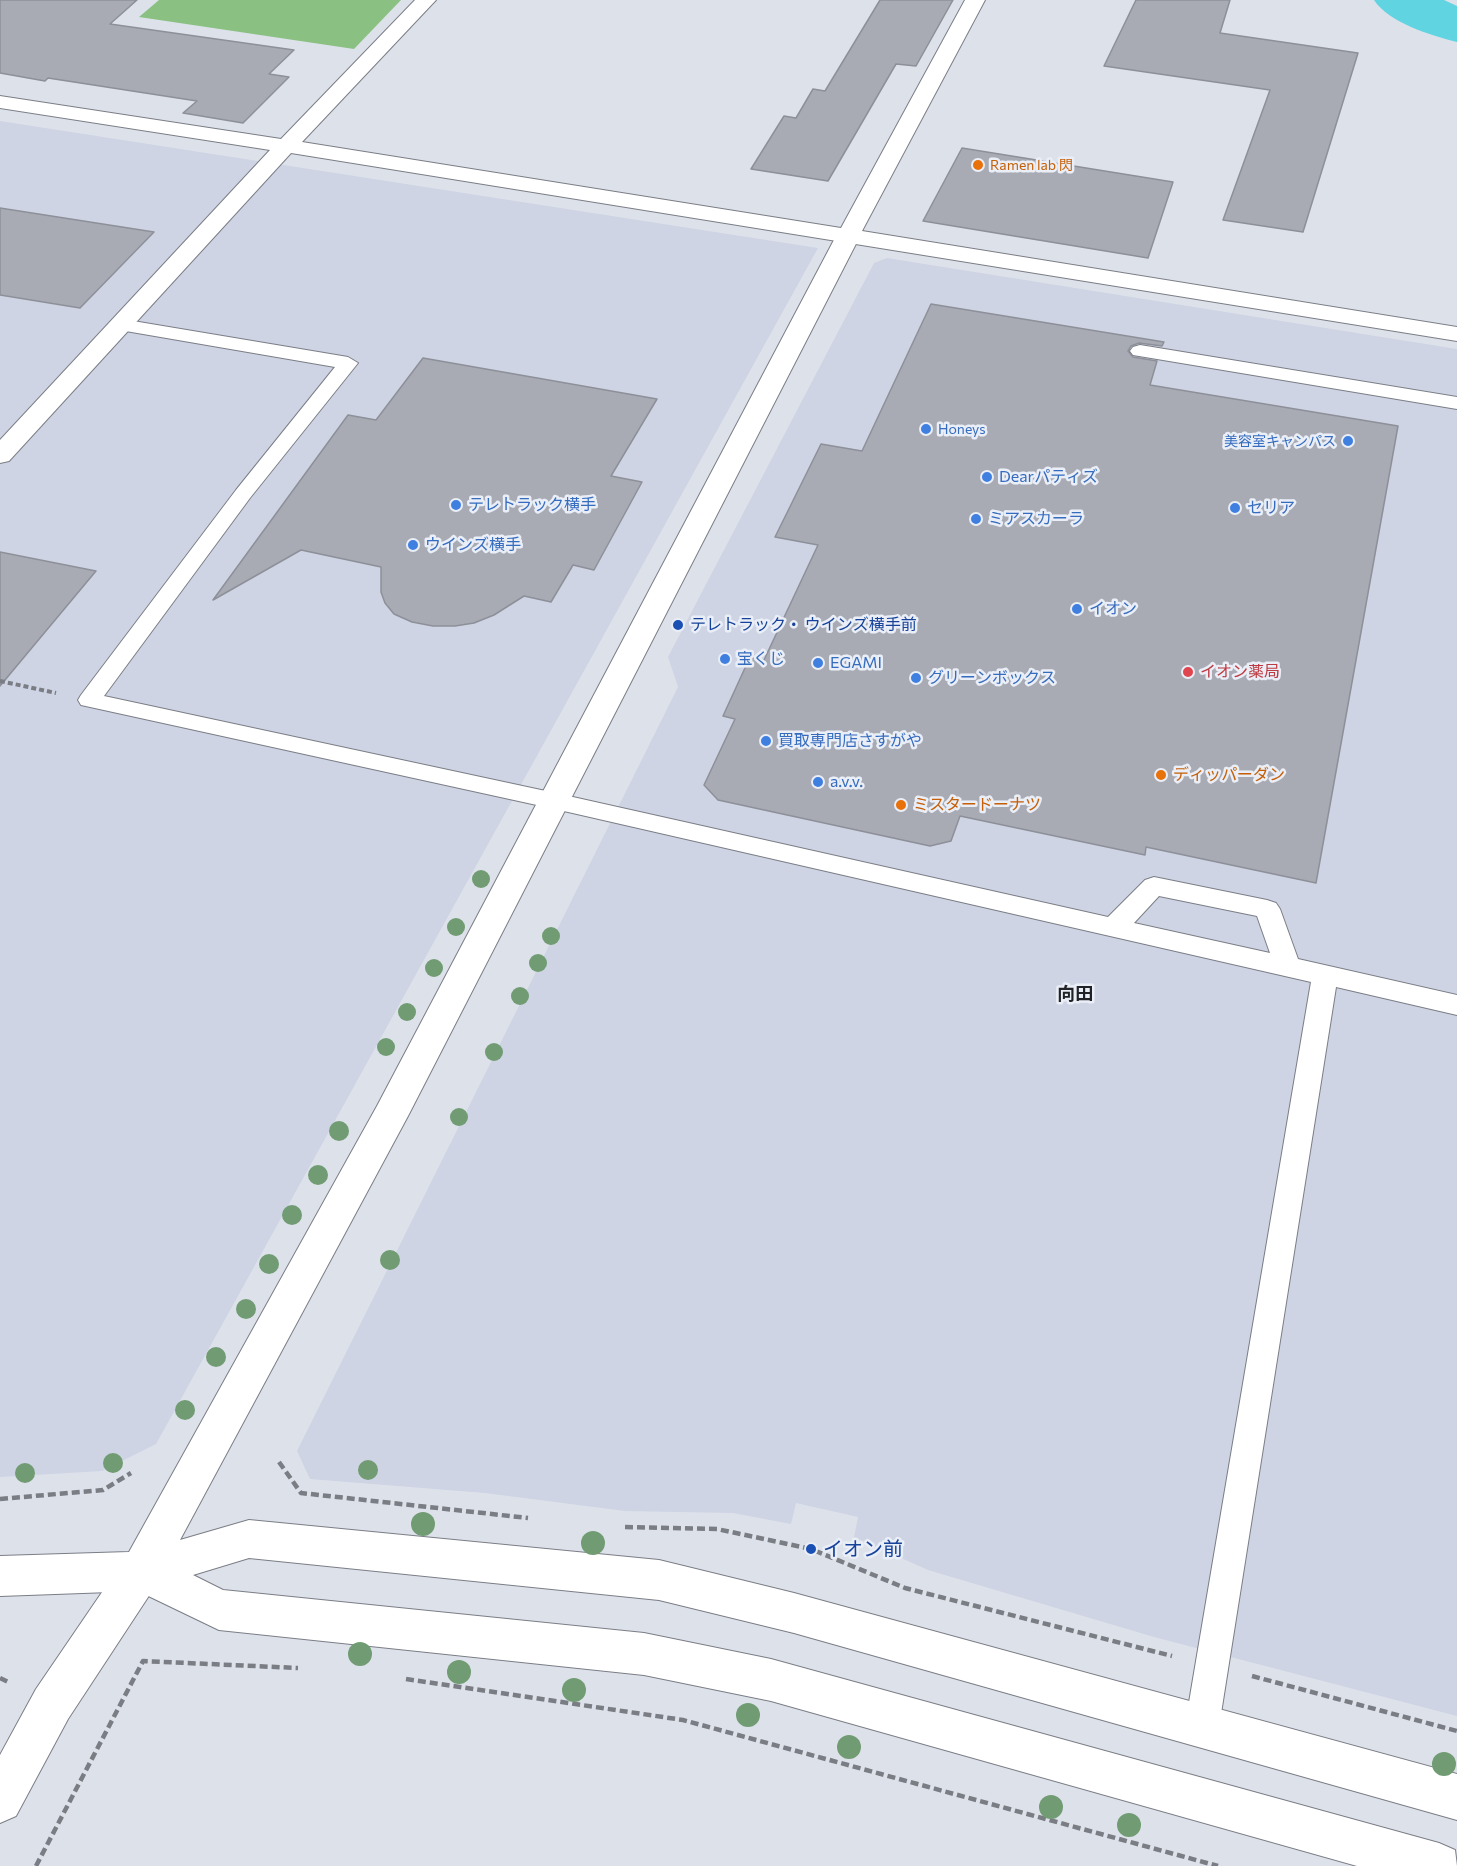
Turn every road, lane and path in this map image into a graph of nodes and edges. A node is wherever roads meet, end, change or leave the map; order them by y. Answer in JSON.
{"nodes":[{"id":1,"x":426,"y":0,"type":"edge"},
{"id":2,"x":975,"y":0,"type":"edge"},
{"id":3,"x":0,"y":102,"type":"edge"},
{"id":4,"x":287,"y":145,"type":"junction"},
{"id":5,"x":847,"y":238,"type":"junction"},
{"id":6,"x":121,"y":325,"type":"junction"},
{"id":7,"x":1456,"y":327,"type":"edge"},
{"id":8,"x":1140,"y":351,"type":"dead end"},
{"id":9,"x":1457,"y":403,"type":"edge"},
{"id":10,"x":0,"y":417,"type":"edge"},
{"id":11,"x":31,"y":422,"type":"junction"},
{"id":12,"x":0,"y":455,"type":"edge"},
{"id":13,"x":0,"y":681,"type":"edge"},
{"id":14,"x":89,"y":700,"type":"junction"},
{"id":15,"x":555,"y":801,"type":"junction"},
{"id":16,"x":1113,"y":928,"type":"junction"},
{"id":17,"x":1287,"y":966,"type":"junction"},
{"id":18,"x":1325,"y":975,"type":"junction"},
{"id":19,"x":1457,"y":1005,"type":"edge"},
{"id":20,"x":130,"y":1473,"type":"dead end"},
{"id":21,"x":0,"y":1499,"type":"edge"},
{"id":22,"x":141,"y":1571,"type":"junction"},
{"id":23,"x":0,"y":1576,"type":"edge"},
{"id":24,"x":309,"y":1668,"type":"dead end"},
{"id":25,"x":0,"y":1678,"type":"edge"},
{"id":26,"x":402,"y":1679,"type":"dead end"},
{"id":27,"x":11,"y":1683,"type":"dead end"},
{"id":28,"x":1202,"y":1726,"type":"junction"},
{"id":29,"x":1457,"y":1797,"type":"edge"},
{"id":30,"x":0,"y":1800,"type":"edge"},
{"id":31,"x":36,"y":1866,"type":"edge"},
{"id":32,"x":1218,"y":1866,"type":"edge"},
{"id":33,"x":1439,"y":1866,"type":"edge"}],
"edges":[{"from":1,"to":4,"type":"street"},
{"from":2,"to":5,"type":"street"},
{"from":3,"to":4,"type":"street"},
{"from":4,"to":5,"type":"street"},
{"from":4,"to":6,"type":"street"},
{"from":5,"to":7,"type":"street"},
{"from":5,"to":15,"type":"street"},
{"from":6,"to":11,"type":"street"},
{"from":6,"to":14,"type":"lane"},
{"from":8,"to":9,"type":"lane"},
{"from":10,"to":11,"type":"street"},
{"from":11,"to":12,"type":"street"},
{"from":13,"to":14,"type":"path"},
{"from":14,"to":15,"type":"lane"},
{"from":15,"to":16,"type":"lane"},
{"from":15,"to":22,"type":"street"},
{"from":16,"to":17,"type":"lane"},
{"from":16,"to":17,"type":"lane"},
{"from":17,"to":18,"type":"lane"},
{"from":18,"to":19,"type":"lane"},
{"from":18,"to":28,"type":"lane"},
{"from":20,"to":21,"type":"path"},
{"from":22,"to":23,"type":"street"},
{"from":22,"to":28,"type":"street"},
{"from":22,"to":30,"type":"street"},
{"from":22,"to":33,"type":"street"},
{"from":24,"to":31,"type":"path"},
{"from":25,"to":27,"type":"path"},
{"from":26,"to":32,"type":"path"},
{"from":28,"to":29,"type":"street"}]}
